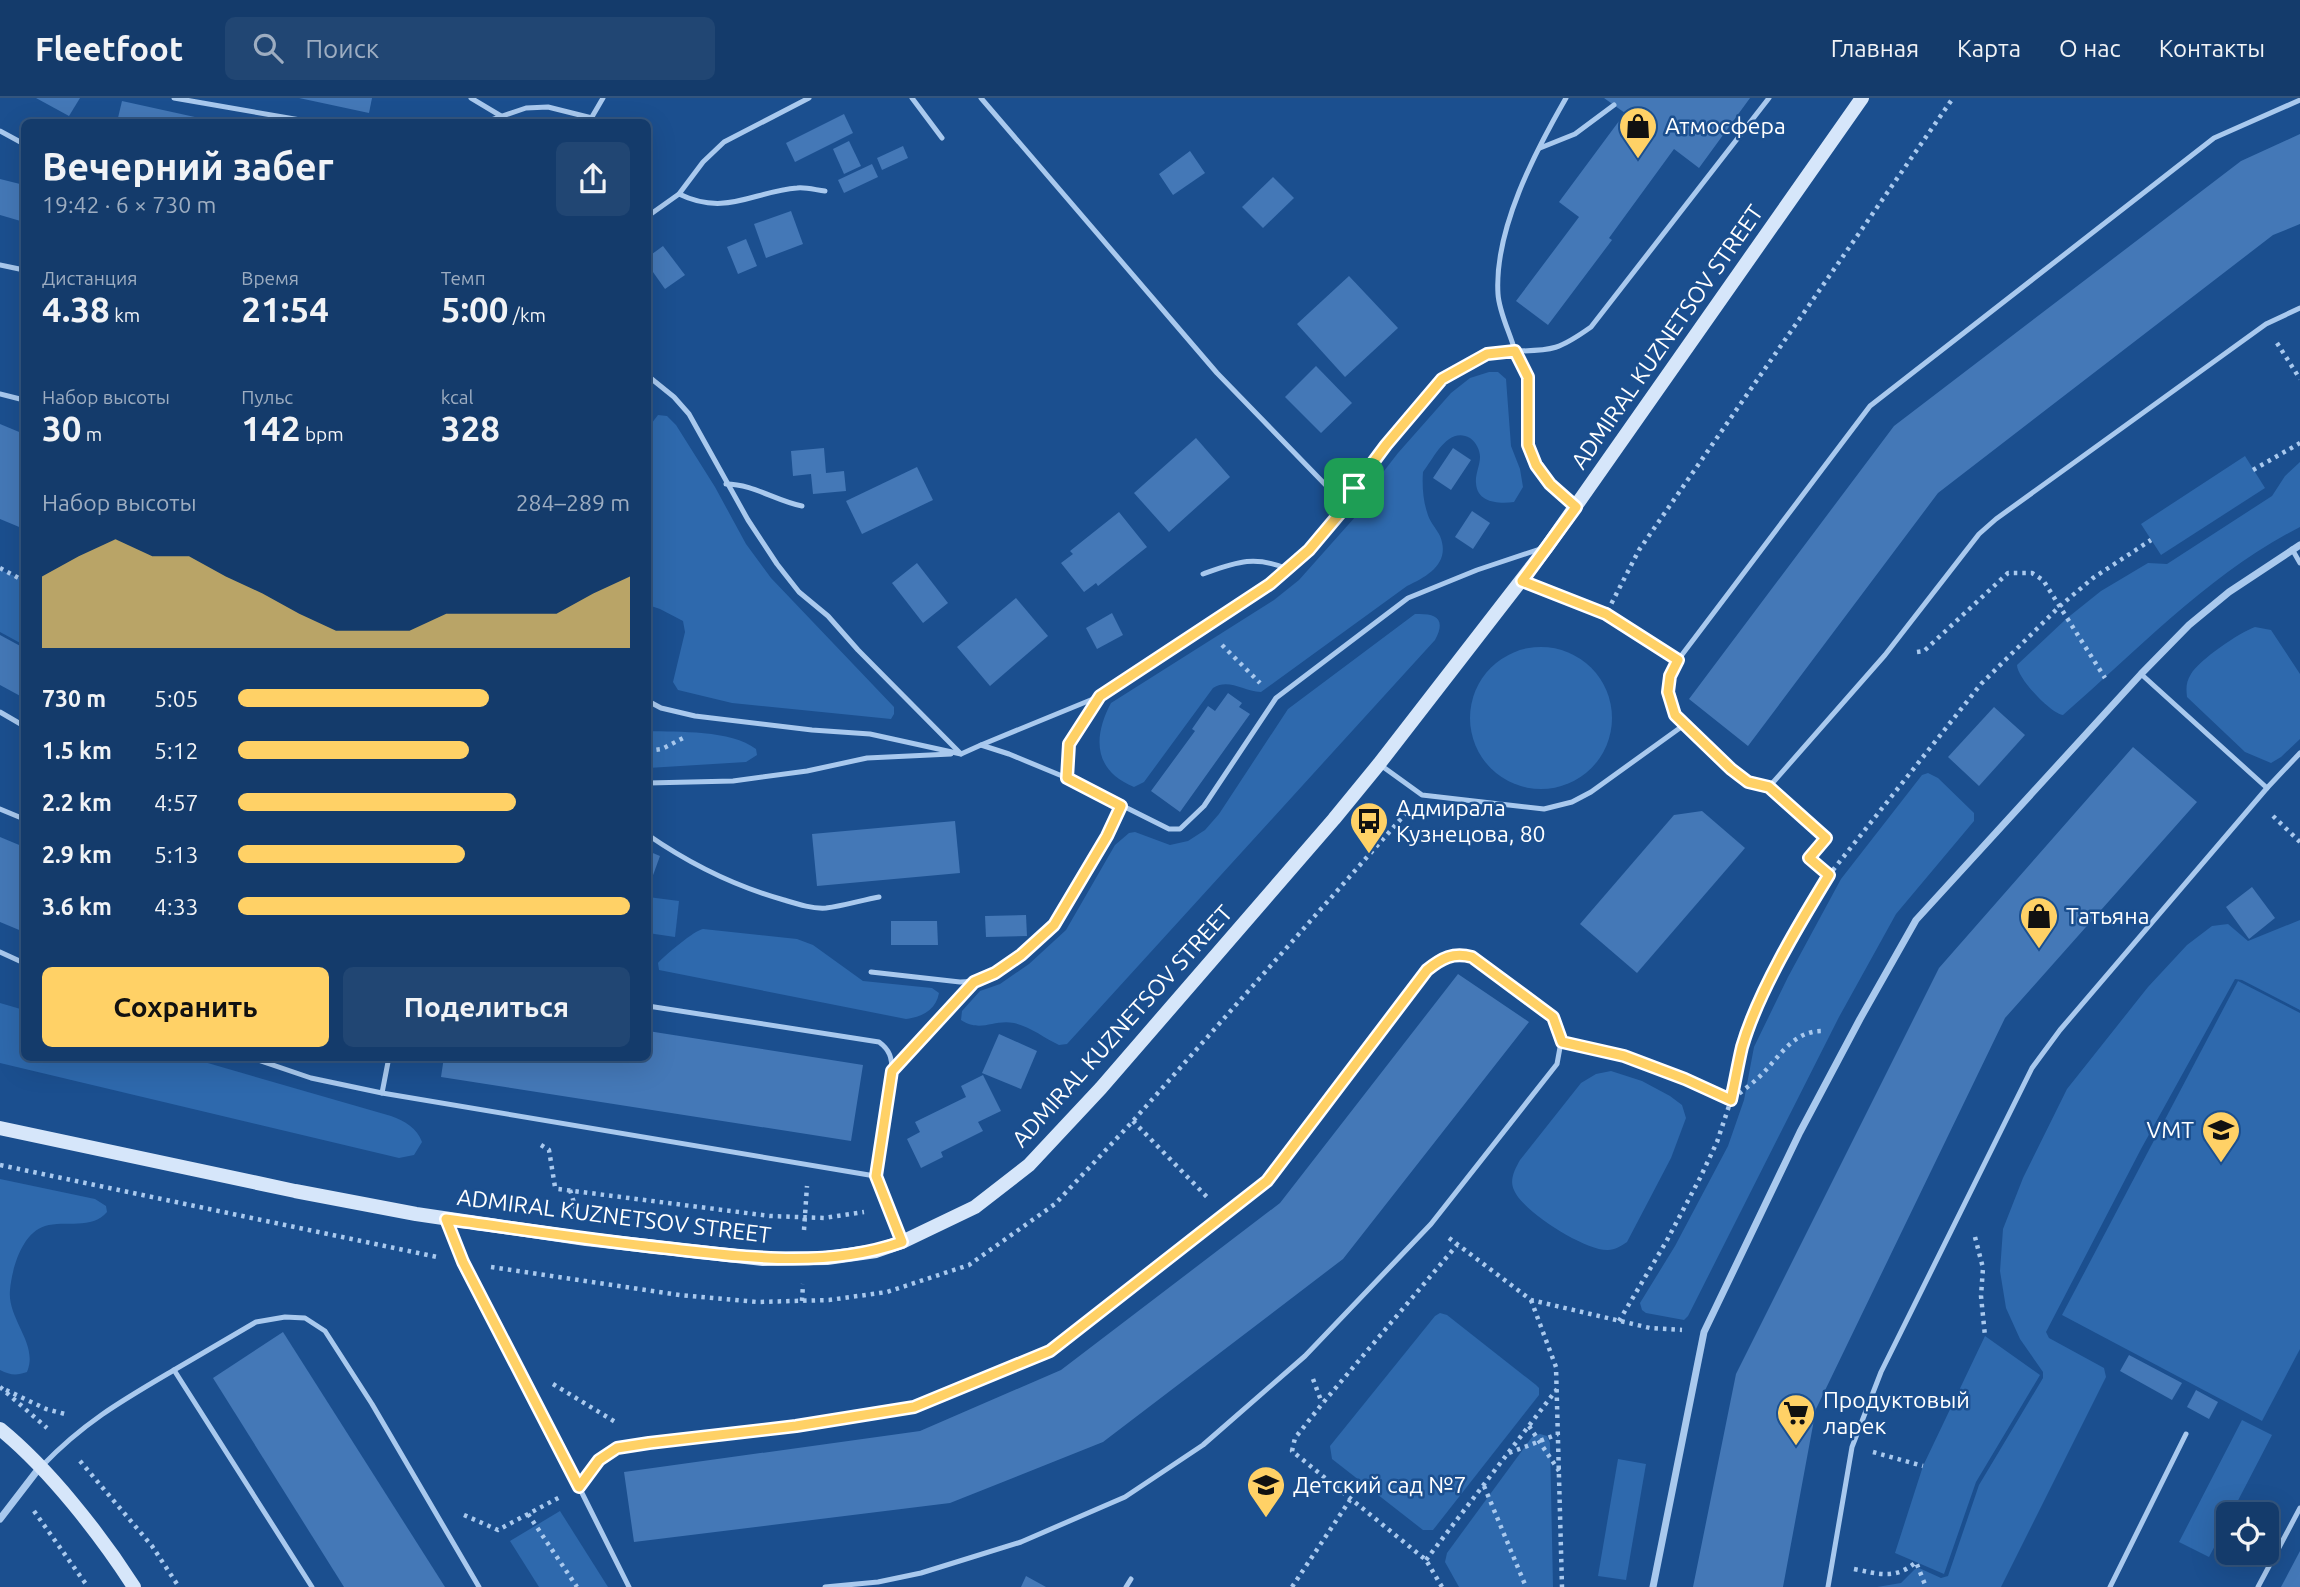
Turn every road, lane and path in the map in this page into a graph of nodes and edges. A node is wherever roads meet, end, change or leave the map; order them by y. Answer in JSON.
{"nodes":[{"id":1,"x":174,"y":98,"type":"edge"},
{"id":2,"x":471,"y":98,"type":"edge"},
{"id":3,"x":603,"y":98,"type":"edge"},
{"id":4,"x":809,"y":98,"type":"edge"},
{"id":5,"x":912,"y":98,"type":"edge"},
{"id":6,"x":981,"y":98,"type":"edge"},
{"id":7,"x":1566,"y":98,"type":"edge"},
{"id":8,"x":1769,"y":98,"type":"edge"},
{"id":9,"x":1862,"y":98,"type":"edge"},
{"id":10,"x":1953,"y":98,"type":"edge"},
{"id":11,"x":2300,"y":100,"type":"edge"},
{"id":12,"x":1614,"y":105,"type":"dead end"},
{"id":13,"x":501,"y":116,"type":"junction"},
{"id":14,"x":295,"y":119,"type":"edge"},
{"id":15,"x":493,"y":119,"type":"edge"},
{"id":16,"x":587,"y":119,"type":"edge"},
{"id":17,"x":591,"y":119,"type":"edge"},
{"id":18,"x":0,"y":131,"type":"edge"},
{"id":19,"x":942,"y":138,"type":"dead end"},
{"id":20,"x":21,"y":142,"type":"edge"},
{"id":21,"x":1540,"y":149,"type":"junction"},
{"id":22,"x":825,"y":191,"type":"dead end"},
{"id":23,"x":680,"y":194,"type":"junction"},
{"id":24,"x":651,"y":214,"type":"edge"},
{"id":25,"x":0,"y":265,"type":"edge"},
{"id":26,"x":21,"y":269,"type":"edge"},
{"id":27,"x":2300,"y":308,"type":"edge"},
{"id":28,"x":2266,"y":324,"type":"junction"},
{"id":29,"x":1515,"y":351,"type":"junction"},
{"id":30,"x":2297,"y":370,"type":"edge"},
{"id":31,"x":651,"y":378,"type":"edge"},
{"id":32,"x":2300,"y":379,"type":"edge"},
{"id":33,"x":0,"y":394,"type":"edge"},
{"id":34,"x":21,"y":399,"type":"edge"},
{"id":35,"x":2300,"y":443,"type":"edge"},
{"id":36,"x":2253,"y":470,"type":"dead end"},
{"id":37,"x":726,"y":484,"type":"junction"},
{"id":38,"x":803,"y":506,"type":"dead end"},
{"id":39,"x":1346,"y":506,"type":"junction"},
{"id":40,"x":1576,"y":507,"type":"junction"},
{"id":41,"x":2151,"y":540,"type":"dead end"},
{"id":42,"x":2300,"y":545,"type":"edge"},
{"id":43,"x":1547,"y":547,"type":"junction"},
{"id":44,"x":2291,"y":549,"type":"junction"},
{"id":45,"x":2300,"y":563,"type":"edge"},
{"id":46,"x":0,"y":568,"type":"edge"},
{"id":47,"x":1289,"y":569,"type":"junction"},
{"id":48,"x":1203,"y":574,"type":"dead end"},
{"id":49,"x":21,"y":579,"type":"edge"},
{"id":50,"x":1522,"y":581,"type":"junction"},
{"id":51,"x":2060,"y":606,"type":"junction"},
{"id":52,"x":1606,"y":614,"type":"junction"},
{"id":53,"x":2089,"y":652,"type":"dead end"},
{"id":54,"x":1885,"y":654,"type":"junction"},
{"id":55,"x":1678,"y":660,"type":"junction"},
{"id":56,"x":2141,"y":674,"type":"junction"},
{"id":57,"x":1100,"y":696,"type":"junction"},
{"id":58,"x":651,"y":703,"type":"edge"},
{"id":59,"x":0,"y":712,"type":"edge"},
{"id":60,"x":695,"y":716,"type":"junction"},
{"id":61,"x":21,"y":724,"type":"edge"},
{"id":62,"x":1684,"y":724,"type":"junction"},
{"id":63,"x":981,"y":746,"type":"junction"},
{"id":64,"x":651,"y":751,"type":"edge"},
{"id":65,"x":2300,"y":753,"type":"edge"},
{"id":66,"x":961,"y":754,"type":"junction"},
{"id":67,"x":1379,"y":764,"type":"junction"},
{"id":68,"x":1067,"y":778,"type":"junction"},
{"id":69,"x":651,"y":783,"type":"edge"},
{"id":70,"x":1769,"y":787,"type":"junction"},
{"id":71,"x":2267,"y":788,"type":"junction"},
{"id":72,"x":1422,"y":795,"type":"junction"},
{"id":73,"x":2257,"y":800,"type":"junction"},
{"id":74,"x":1121,"y":806,"type":"junction"},
{"id":75,"x":0,"y":809,"type":"edge"},
{"id":76,"x":21,"y":818,"type":"edge"},
{"id":77,"x":651,"y":837,"type":"edge"},
{"id":78,"x":2300,"y":842,"type":"edge"},
{"id":79,"x":1829,"y":875,"type":"junction"},
{"id":80,"x":879,"y":897,"type":"dead end"},
{"id":81,"x":0,"y":953,"type":"edge"},
{"id":82,"x":21,"y":962,"type":"edge"},
{"id":83,"x":870,"y":972,"type":"dead end"},
{"id":84,"x":974,"y":982,"type":"junction"},
{"id":85,"x":651,"y":1006,"type":"edge"},
{"id":86,"x":1852,"y":1034,"type":"junction"},
{"id":87,"x":1562,"y":1042,"type":"junction"},
{"id":88,"x":261,"y":1061,"type":"edge"},
{"id":89,"x":388,"y":1061,"type":"edge"},
{"id":90,"x":892,"y":1071,"type":"junction"},
{"id":91,"x":382,"y":1093,"type":"junction"},
{"id":92,"x":1731,"y":1100,"type":"junction"},
{"id":93,"x":1133,"y":1121,"type":"junction"},
{"id":94,"x":0,"y":1128,"type":"edge"},
{"id":95,"x":536,"y":1143,"type":"dead end"},
{"id":96,"x":0,"y":1165,"type":"edge"},
{"id":97,"x":876,"y":1176,"type":"junction"},
{"id":98,"x":1215,"y":1190,"type":"dead end"},
{"id":99,"x":886,"y":1204,"type":"junction"},
{"id":100,"x":1962,"y":1212,"type":"junction"},
{"id":101,"x":446,"y":1219,"type":"junction"},
{"id":102,"x":902,"y":1242,"type":"junction"},
{"id":103,"x":463,"y":1262,"type":"junction"},
{"id":104,"x":496,"y":1268,"type":"dead end"},
{"id":105,"x":1531,"y":1300,"type":"junction"},
{"id":106,"x":1619,"y":1321,"type":"junction"},
{"id":107,"x":1650,"y":1328,"type":"dead end"},
{"id":108,"x":1985,"y":1336,"type":"dead end"},
{"id":109,"x":514,"y":1360,"type":"junction"},
{"id":110,"x":174,"y":1370,"type":"junction"},
{"id":111,"x":0,"y":1387,"type":"edge"},
{"id":112,"x":1558,"y":1389,"type":"junction"},
{"id":113,"x":101,"y":1413,"type":"junction"},
{"id":114,"x":1529,"y":1426,"type":"junction"},
{"id":115,"x":0,"y":1429,"type":"edge"},
{"id":116,"x":1558,"y":1434,"type":"junction"},
{"id":117,"x":2186,"y":1434,"type":"dead end"},
{"id":118,"x":1539,"y":1441,"type":"junction"},
{"id":119,"x":64,"y":1443,"type":"junction"},
{"id":120,"x":649,"y":1443,"type":"junction"},
{"id":121,"x":1852,"y":1447,"type":"junction"},
{"id":122,"x":1508,"y":1453,"type":"junction"},
{"id":123,"x":1923,"y":1466,"type":"dead end"},
{"id":124,"x":40,"y":1468,"type":"junction"},
{"id":125,"x":1559,"y":1471,"type":"junction"},
{"id":126,"x":1483,"y":1485,"type":"junction"},
{"id":127,"x":579,"y":1487,"type":"junction"},
{"id":128,"x":19,"y":1493,"type":"junction"},
{"id":129,"x":1350,"y":1500,"type":"junction"},
{"id":130,"x":2300,"y":1508,"type":"edge"},
{"id":131,"x":458,"y":1512,"type":"dead end"},
{"id":132,"x":528,"y":1514,"type":"junction"},
{"id":133,"x":0,"y":1519,"type":"edge"},
{"id":134,"x":1426,"y":1560,"type":"junction"},
{"id":135,"x":1832,"y":1565,"type":"junction"},
{"id":136,"x":1130,"y":1579,"type":"dead end"},
{"id":137,"x":88,"y":1587,"type":"edge"},
{"id":138,"x":134,"y":1587,"type":"edge"},
{"id":139,"x":179,"y":1587,"type":"edge"},
{"id":140,"x":312,"y":1587,"type":"edge"},
{"id":141,"x":480,"y":1587,"type":"edge"},
{"id":142,"x":578,"y":1587,"type":"edge"},
{"id":143,"x":629,"y":1587,"type":"edge"},
{"id":144,"x":825,"y":1587,"type":"edge"},
{"id":145,"x":1126,"y":1587,"type":"edge"},
{"id":146,"x":1292,"y":1587,"type":"edge"},
{"id":147,"x":1442,"y":1587,"type":"edge"},
{"id":148,"x":1526,"y":1587,"type":"edge"},
{"id":149,"x":1562,"y":1587,"type":"edge"},
{"id":150,"x":1653,"y":1587,"type":"edge"},
{"id":151,"x":1828,"y":1587,"type":"edge"},
{"id":152,"x":1926,"y":1587,"type":"edge"},
{"id":153,"x":2110,"y":1587,"type":"edge"},
{"id":154,"x":2258,"y":1587,"type":"edge"}],
"edges":[{"from":1,"to":14,"type":"lane"},
{"from":2,"to":13,"type":"lane"},
{"from":3,"to":17,"type":"lane"},
{"from":4,"to":23,"type":"lane"},
{"from":5,"to":19,"type":"lane"},
{"from":6,"to":39,"type":"lane"},
{"from":7,"to":21,"type":"lane"},
{"from":8,"to":29,"type":"lane"},
{"from":9,"to":40,"type":"main road","name":"ADMIRAL KUZNETSOV STREET"},
{"from":10,"to":52,"type":"path"},
{"from":11,"to":55,"type":"lane"},
{"from":12,"to":21,"type":"lane"},
{"from":13,"to":15,"type":"lane"},
{"from":13,"to":16,"type":"lane"},
{"from":18,"to":20,"type":"lane"},
{"from":21,"to":29,"type":"lane"},
{"from":22,"to":23,"type":"lane"},
{"from":23,"to":24,"type":"lane"},
{"from":25,"to":26,"type":"lane"},
{"from":27,"to":28,"type":"lane"},
{"from":28,"to":30,"type":"path"},
{"from":28,"to":54,"type":"lane"},
{"from":29,"to":39,"type":"lane"},
{"from":29,"to":40,"type":"lane"},
{"from":30,"to":32,"type":"path"},
{"from":31,"to":37,"type":"lane"},
{"from":33,"to":34,"type":"lane"},
{"from":35,"to":36,"type":"path"},
{"from":37,"to":38,"type":"lane"},
{"from":37,"to":66,"type":"lane"},
{"from":39,"to":47,"type":"lane"},
{"from":40,"to":43,"type":"main road","name":"ADMIRAL KUZNETSOV STREET"},
{"from":41,"to":51,"type":"path"},
{"from":42,"to":44,"type":"street"},
{"from":43,"to":50,"type":"main road","name":"ADMIRAL KUZNETSOV STREET"},
{"from":43,"to":74,"type":"lane"},
{"from":44,"to":45,"type":"lane"},
{"from":44,"to":56,"type":"street"},
{"from":46,"to":49,"type":"path"},
{"from":47,"to":48,"type":"lane"},
{"from":47,"to":57,"type":"lane"},
{"from":50,"to":52,"type":"path"},
{"from":50,"to":67,"type":"main road","name":"ADMIRAL KUZNETSOV STREET"},
{"from":51,"to":53,"type":"path"},
{"from":51,"to":54,"type":"path"},
{"from":51,"to":79,"type":"path"},
{"from":52,"to":55,"type":"path"},
{"from":54,"to":70,"type":"lane"},
{"from":55,"to":62,"type":"lane"},
{"from":56,"to":71,"type":"lane"},
{"from":56,"to":86,"type":"street"},
{"from":57,"to":63,"type":"lane"},
{"from":57,"to":68,"type":"lane"},
{"from":58,"to":60,"type":"lane"},
{"from":59,"to":61,"type":"lane"},
{"from":60,"to":64,"type":"path"},
{"from":60,"to":66,"type":"lane"},
{"from":62,"to":70,"type":"lane"},
{"from":62,"to":72,"type":"lane"},
{"from":63,"to":66,"type":"lane"},
{"from":63,"to":68,"type":"lane"},
{"from":65,"to":71,"type":"lane"},
{"from":66,"to":69,"type":"lane"},
{"from":67,"to":72,"type":"lane"},
{"from":67,"to":102,"type":"main road","name":"ADMIRAL KUZNETSOV STREET"},
{"from":68,"to":74,"type":"lane"},
{"from":70,"to":79,"type":"path"},
{"from":71,"to":73,"type":"lane"},
{"from":72,"to":93,"type":"path"},
{"from":73,"to":78,"type":"path"},
{"from":73,"to":100,"type":"lane"},
{"from":74,"to":84,"type":"lane"},
{"from":75,"to":76,"type":"lane"},
{"from":77,"to":80,"type":"lane"},
{"from":79,"to":92,"type":"path"},
{"from":81,"to":82,"type":"lane"},
{"from":83,"to":84,"type":"lane"},
{"from":84,"to":90,"type":"path"},
{"from":85,"to":90,"type":"lane"},
{"from":86,"to":92,"type":"path"},
{"from":86,"to":150,"type":"street"},
{"from":87,"to":92,"type":"path"},
{"from":87,"to":120,"type":"lane"},
{"from":87,"to":144,"type":"lane"},
{"from":88,"to":91,"type":"lane"},
{"from":89,"to":91,"type":"lane"},
{"from":90,"to":97,"type":"lane"},
{"from":91,"to":97,"type":"lane"},
{"from":92,"to":106,"type":"path"},
{"from":93,"to":98,"type":"path"},
{"from":93,"to":104,"type":"path"},
{"from":94,"to":101,"type":"main road","name":"ADMIRAL KUZNETSOV STREET"},
{"from":95,"to":99,"type":"path"},
{"from":96,"to":103,"type":"path"},
{"from":97,"to":99,"type":"lane"},
{"from":99,"to":102,"type":"lane"},
{"from":100,"to":108,"type":"path"},
{"from":100,"to":121,"type":"lane"},
{"from":101,"to":102,"type":"main road","name":"ADMIRAL KUZNETSOV STREET"},
{"from":101,"to":103,"type":"lane"},
{"from":103,"to":109,"type":"lane"},
{"from":105,"to":106,"type":"path"},
{"from":105,"to":112,"type":"path"},
{"from":105,"to":129,"type":"path"},
{"from":106,"to":107,"type":"path"},
{"from":109,"to":120,"type":"path"},
{"from":109,"to":127,"type":"lane"},
{"from":110,"to":113,"type":"lane"},
{"from":110,"to":140,"type":"lane"},
{"from":110,"to":141,"type":"lane"},
{"from":111,"to":113,"type":"path"},
{"from":111,"to":119,"type":"path"},
{"from":112,"to":114,"type":"path"},
{"from":112,"to":116,"type":"path"},
{"from":113,"to":119,"type":"lane"},
{"from":114,"to":118,"type":"path"},
{"from":114,"to":122,"type":"path"},
{"from":115,"to":124,"type":"main road"},
{"from":116,"to":118,"type":"path"},
{"from":116,"to":125,"type":"path"},
{"from":117,"to":153,"type":"lane"},
{"from":118,"to":122,"type":"path"},
{"from":118,"to":125,"type":"path"},
{"from":119,"to":124,"type":"lane"},
{"from":119,"to":139,"type":"path"},
{"from":120,"to":127,"type":"lane"},
{"from":121,"to":123,"type":"path"},
{"from":121,"to":135,"type":"lane"},
{"from":122,"to":126,"type":"path"},
{"from":124,"to":128,"type":"street"},
{"from":124,"to":138,"type":"main road"},
{"from":125,"to":149,"type":"path"},
{"from":126,"to":134,"type":"path"},
{"from":126,"to":148,"type":"path"},
{"from":127,"to":132,"type":"path"},
{"from":127,"to":143,"type":"lane"},
{"from":128,"to":133,"type":"street"},
{"from":128,"to":137,"type":"path"},
{"from":129,"to":134,"type":"path"},
{"from":129,"to":146,"type":"path"},
{"from":130,"to":154,"type":"lane"},
{"from":131,"to":132,"type":"path"},
{"from":132,"to":142,"type":"path"},
{"from":134,"to":147,"type":"path"},
{"from":135,"to":151,"type":"lane"},
{"from":135,"to":152,"type":"path"},
{"from":136,"to":145,"type":"lane"}]}
